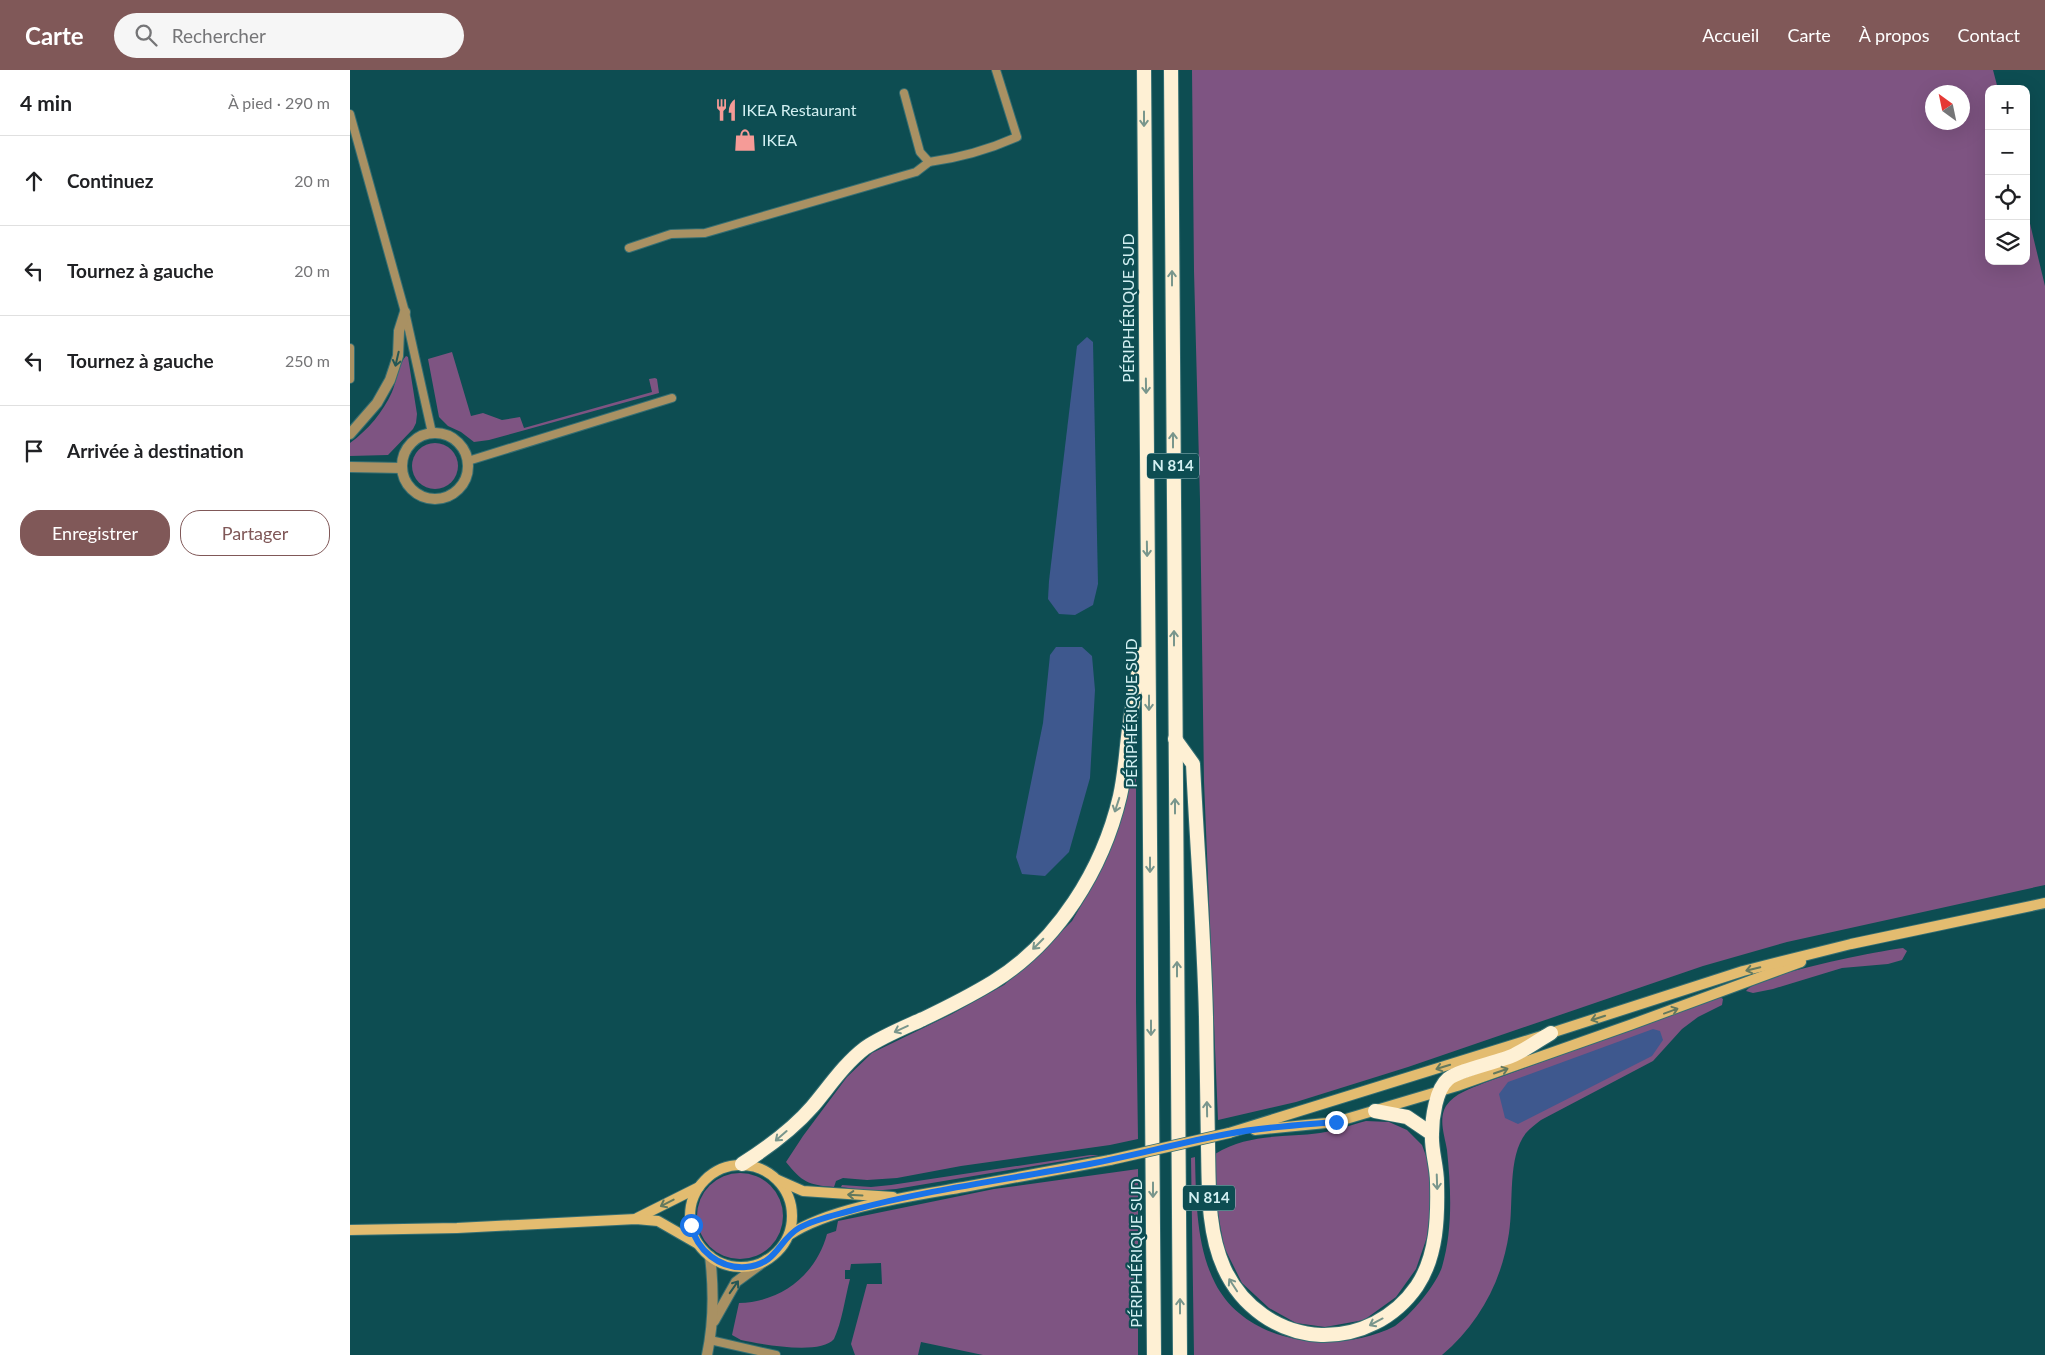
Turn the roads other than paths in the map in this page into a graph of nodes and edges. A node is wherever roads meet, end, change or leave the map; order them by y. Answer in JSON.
{"nodes":[{"id":1,"x":996,"y":70,"type":"edge"},
{"id":2,"x":1144,"y":70,"type":"edge"},
{"id":3,"x":1171,"y":70,"type":"edge"},
{"id":4,"x":904,"y":93,"type":"dead end"},
{"id":5,"x":350,"y":114,"type":"edge"},
{"id":6,"x":929,"y":162,"type":"junction"},
{"id":7,"x":629,"y":248,"type":"dead end"},
{"id":8,"x":405,"y":312,"type":"junction"},
{"id":9,"x":350,"y":348,"type":"edge"},
{"id":10,"x":350,"y":379,"type":"edge"},
{"id":11,"x":672,"y":398,"type":"dead end"},
{"id":12,"x":432,"y":433,"type":"junction"},
{"id":13,"x":350,"y":434,"type":"edge"},
{"id":14,"x":468,"y":461,"type":"junction"},
{"id":15,"x":350,"y":467,"type":"edge"},
{"id":16,"x":402,"y":468,"type":"junction"},
{"id":17,"x":1148,"y":619,"type":"junction"},
{"id":18,"x":1175,"y":739,"type":"junction"},
{"id":19,"x":2045,"y":903,"type":"edge"},
{"id":20,"x":1851,"y":944,"type":"junction"},
{"id":21,"x":1551,"y":1033,"type":"junction"},
{"id":22,"x":1438,"y":1092,"type":"junction"},
{"id":23,"x":1375,"y":1111,"type":"junction"},
{"id":24,"x":1229,"y":1133,"type":"junction"},
{"id":25,"x":1432,"y":1134,"type":"junction"},
{"id":26,"x":742,"y":1164,"type":"junction"},
{"id":27,"x":778,"y":1180,"type":"junction"},
{"id":28,"x":699,"y":1187,"type":"junction"},
{"id":29,"x":904,"y":1197,"type":"junction"},
{"id":30,"x":636,"y":1219,"type":"junction"},
{"id":31,"x":350,"y":1230,"type":"edge"},
{"id":32,"x":788,"y":1236,"type":"junction"},
{"id":33,"x":698,"y":1244,"type":"junction"},
{"id":34,"x":710,"y":1256,"type":"junction"},
{"id":35,"x":766,"y":1260,"type":"junction"},
{"id":36,"x":713,"y":1324,"type":"junction"},
{"id":37,"x":710,"y":1340,"type":"junction"},
{"id":38,"x":707,"y":1355,"type":"edge"},
{"id":39,"x":776,"y":1355,"type":"edge"},
{"id":40,"x":1154,"y":1355,"type":"edge"},
{"id":41,"x":1180,"y":1355,"type":"edge"}],
"edges":[{"from":1,"to":6,"type":"lane"},
{"from":2,"to":17,"type":"highway","name":"PÉRIPHÉRIQUE SUD","number":"N 814","one_way":true},
{"from":18,"to":3,"type":"highway","number":"N 814","one_way":true},
{"from":4,"to":6,"type":"lane"},
{"from":5,"to":8,"type":"lane"},
{"from":6,"to":7,"type":"lane"},
{"from":8,"to":12,"type":"lane"},
{"from":8,"to":13,"type":"street","one_way":true},
{"from":9,"to":10,"type":"lane"},
{"from":11,"to":14,"type":"lane"},
{"from":12,"to":14,"type":"street"},
{"from":12,"to":16,"type":"street"},
{"from":14,"to":16,"type":"street"},
{"from":15,"to":16,"type":"street"},
{"from":17,"to":26,"type":"highway","number":"N 814","one_way":true},
{"from":17,"to":40,"type":"highway","name":"PÉRIPHÉRIQUE SUD","number":"N 814","one_way":true},
{"from":25,"to":18,"type":"highway","number":"N 814","one_way":true},
{"from":41,"to":18,"type":"highway","number":"N 814","one_way":true},
{"from":19,"to":20,"type":"main road"},
{"from":20,"to":21,"type":"main road","one_way":true},
{"from":22,"to":20,"type":"main road","one_way":true},
{"from":21,"to":22,"type":"highway"},
{"from":21,"to":24,"type":"main road","one_way":true},
{"from":22,"to":23,"type":"main road"},
{"from":22,"to":25,"type":"highway"},
{"from":23,"to":24,"type":"main road"},
{"from":23,"to":25,"type":"highway"},
{"from":24,"to":29,"type":"main road","bridge":true},
{"from":26,"to":27,"type":"main road"},
{"from":26,"to":28,"type":"main road"},
{"from":29,"to":27,"type":"main road","one_way":true},
{"from":27,"to":32,"type":"main road"},
{"from":28,"to":30,"type":"main road","one_way":true},
{"from":28,"to":33,"type":"main road"},
{"from":29,"to":32,"type":"main road"},
{"from":30,"to":31,"type":"main road"},
{"from":30,"to":33,"type":"main road"},
{"from":32,"to":35,"type":"main road"},
{"from":33,"to":34,"type":"main road"},
{"from":34,"to":35,"type":"main road"},
{"from":34,"to":36,"type":"street"},
{"from":36,"to":35,"type":"street","one_way":true},
{"from":36,"to":37,"type":"street"},
{"from":37,"to":38,"type":"street"},
{"from":37,"to":39,"type":"lane"}]}
